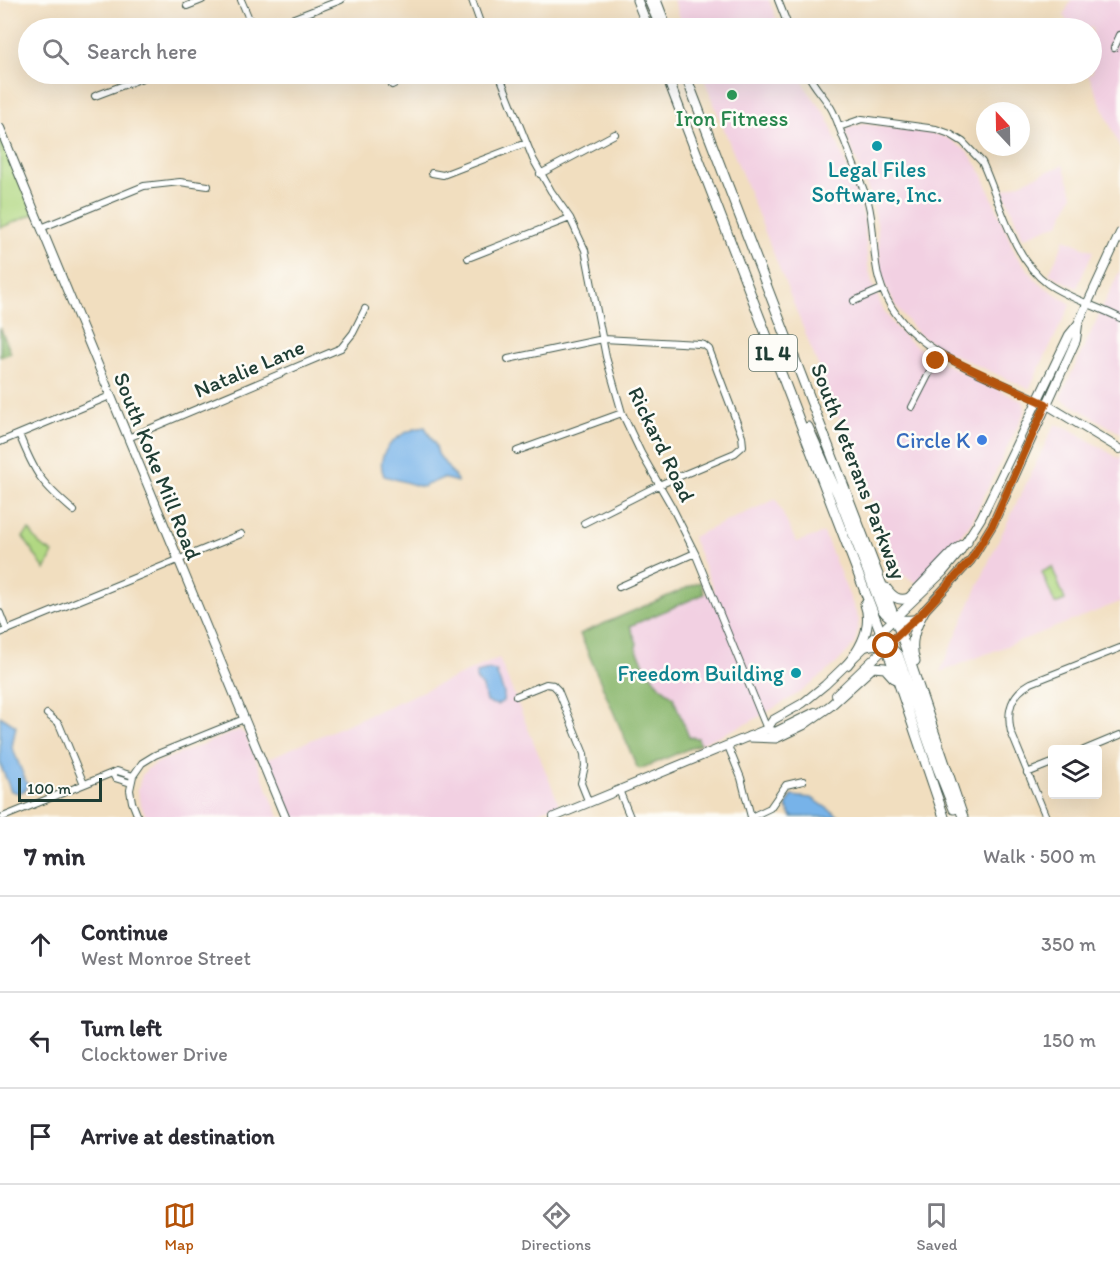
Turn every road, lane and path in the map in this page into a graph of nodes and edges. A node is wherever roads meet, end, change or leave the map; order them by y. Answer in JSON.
{"nodes":[{"id":1,"x":202,"y":0,"type":"edge"},
{"id":2,"x":241,"y":0,"type":"edge"},
{"id":3,"x":341,"y":0,"type":"edge"},
{"id":4,"x":471,"y":0,"type":"edge"},
{"id":5,"x":637,"y":0,"type":"edge"},
{"id":6,"x":649,"y":0,"type":"edge"},
{"id":7,"x":656,"y":0,"type":"edge"},
{"id":8,"x":661,"y":0,"type":"edge"},
{"id":9,"x":778,"y":0,"type":"edge"},
{"id":10,"x":187,"y":6,"type":"dead end"},
{"id":11,"x":249,"y":18,"type":"edge"},
{"id":12,"x":294,"y":18,"type":"edge"},
{"id":13,"x":478,"y":18,"type":"edge"},
{"id":14,"x":644,"y":18,"type":"edge"},
{"id":15,"x":657,"y":18,"type":"edge"},
{"id":16,"x":664,"y":18,"type":"edge"},
{"id":17,"x":668,"y":18,"type":"edge"},
{"id":18,"x":785,"y":18,"type":"edge"},
{"id":19,"x":1120,"y":35,"type":"edge"},
{"id":20,"x":1114,"y":48,"type":"dead end"},
{"id":21,"x":127,"y":84,"type":"edge"},
{"id":22,"x":503,"y":84,"type":"edge"},
{"id":23,"x":670,"y":84,"type":"edge"},
{"id":24,"x":688,"y":84,"type":"edge"},
{"id":25,"x":814,"y":84,"type":"edge"},
{"id":26,"x":95,"y":96,"type":"dead end"},
{"id":27,"x":839,"y":127,"type":"junction"},
{"id":28,"x":0,"y":128,"type":"edge"},
{"id":29,"x":615,"y":134,"type":"dead end"},
{"id":30,"x":526,"y":143,"type":"junction"},
{"id":31,"x":432,"y":173,"type":"dead end"},
{"id":32,"x":540,"y":174,"type":"junction"},
{"id":33,"x":208,"y":186,"type":"dead end"},
{"id":34,"x":570,"y":218,"type":"junction"},
{"id":35,"x":41,"y":228,"type":"junction"},
{"id":36,"x":1120,"y":234,"type":"edge"},
{"id":37,"x":468,"y":258,"type":"dead end"},
{"id":38,"x":882,"y":289,"type":"junction"},
{"id":39,"x":854,"y":301,"type":"dead end"},
{"id":40,"x":1088,"y":304,"type":"junction"},
{"id":41,"x":365,"y":309,"type":"dead end"},
{"id":42,"x":1120,"y":318,"type":"edge"},
{"id":43,"x":1078,"y":324,"type":"junction"},
{"id":44,"x":603,"y":339,"type":"junction"},
{"id":45,"x":939,"y":354,"type":"junction"},
{"id":46,"x":508,"y":359,"type":"dead end"},
{"id":47,"x":110,"y":396,"type":"junction"},
{"id":48,"x":790,"y":397,"type":"junction"},
{"id":49,"x":1037,"y":399,"type":"junction"},
{"id":50,"x":1046,"y":404,"type":"junction"},
{"id":51,"x":912,"y":407,"type":"dead end"},
{"id":52,"x":622,"y":413,"type":"junction"},
{"id":53,"x":798,"y":418,"type":"junction"},
{"id":54,"x":19,"y":434,"type":"junction"},
{"id":55,"x":128,"y":438,"type":"junction"},
{"id":56,"x":0,"y":442,"type":"edge"},
{"id":57,"x":1120,"y":449,"type":"edge"},
{"id":58,"x":517,"y":451,"type":"dead end"},
{"id":59,"x":659,"y":485,"type":"junction"},
{"id":60,"x":74,"y":511,"type":"dead end"},
{"id":61,"x":584,"y":523,"type":"dead end"},
{"id":62,"x":241,"y":534,"type":"dead end"},
{"id":63,"x":967,"y":542,"type":"junction"},
{"id":64,"x":695,"y":553,"type":"junction"},
{"id":65,"x":178,"y":561,"type":"junction"},
{"id":66,"x":880,"y":581,"type":"junction"},
{"id":67,"x":619,"y":587,"type":"dead end"},
{"id":68,"x":924,"y":611,"type":"junction"},
{"id":69,"x":0,"y":613,"type":"edge"},
{"id":70,"x":894,"y":620,"type":"junction"},
{"id":71,"x":913,"y":620,"type":"junction"},
{"id":72,"x":4,"y":632,"type":"edge"},
{"id":73,"x":900,"y":632,"type":"junction"},
{"id":74,"x":881,"y":633,"type":"junction"},
{"id":75,"x":867,"y":646,"type":"junction"},
{"id":76,"x":886,"y":646,"type":"junction"},
{"id":77,"x":1120,"y":648,"type":"edge"},
{"id":78,"x":847,"y":665,"type":"junction"},
{"id":79,"x":900,"y":686,"type":"junction"},
{"id":80,"x":516,"y":696,"type":"dead end"},
{"id":81,"x":47,"y":714,"type":"dead end"},
{"id":82,"x":244,"y":719,"type":"junction"},
{"id":83,"x":767,"y":729,"type":"junction"},
{"id":84,"x":1120,"y":735,"type":"edge"},
{"id":85,"x":749,"y":737,"type":"junction"},
{"id":86,"x":1096,"y":745,"type":"edge"},
{"id":87,"x":728,"y":746,"type":"junction"},
{"id":88,"x":1048,"y":765,"type":"edge"},
{"id":89,"x":1027,"y":773,"type":"junction"},
{"id":90,"x":132,"y":779,"type":"junction"},
{"id":91,"x":803,"y":781,"type":"dead end"},
{"id":92,"x":84,"y":784,"type":"junction"},
{"id":93,"x":619,"y":790,"type":"junction"},
{"id":94,"x":589,"y":802,"type":"junction"},
{"id":95,"x":3,"y":817,"type":"edge"},
{"id":96,"x":138,"y":817,"type":"edge"},
{"id":97,"x":285,"y":817,"type":"edge"},
{"id":98,"x":554,"y":817,"type":"edge"},
{"id":99,"x":630,"y":817,"type":"edge"},
{"id":100,"x":751,"y":817,"type":"edge"},
{"id":101,"x":944,"y":817,"type":"edge"},
{"id":102,"x":957,"y":817,"type":"edge"},
{"id":103,"x":963,"y":817,"type":"edge"},
{"id":104,"x":968,"y":817,"type":"edge"},
{"id":105,"x":1046,"y":817,"type":"edge"}],
"edges":[{"from":1,"to":10,"type":"street"},
{"from":2,"to":11,"type":"street"},
{"from":3,"to":12,"type":"street"},
{"from":4,"to":13,"type":"street"},
{"from":5,"to":14,"type":"highway"},
{"from":6,"to":15,"type":"highway"},
{"from":7,"to":16,"type":"highway"},
{"from":8,"to":17,"type":"highway"},
{"from":9,"to":18,"type":"street"},
{"from":19,"to":20,"type":"street"},
{"from":21,"to":26,"type":"street"},
{"from":22,"to":30,"type":"street","name":"Rickard Road"},
{"from":23,"to":48,"type":"highway","name":"South Veterans Parkway","number":"IL 4"},
{"from":24,"to":66,"type":"highway","name":"South Veterans Parkway","number":"IL 4"},
{"from":25,"to":27,"type":"street"},
{"from":27,"to":38,"type":"street"},
{"from":27,"to":40,"type":"street"},
{"from":28,"to":35,"type":"street","name":"South Koke Mill Road"},
{"from":29,"to":32,"type":"street"},
{"from":30,"to":31,"type":"street"},
{"from":30,"to":32,"type":"street","name":"Rickard Road"},
{"from":32,"to":34,"type":"street","name":"Rickard Road"},
{"from":33,"to":35,"type":"street"},
{"from":34,"to":37,"type":"street"},
{"from":34,"to":44,"type":"street","name":"Rickard Road"},
{"from":35,"to":47,"type":"street","name":"South Koke Mill Road"},
{"from":36,"to":40,"type":"street"},
{"from":38,"to":39,"type":"street"},
{"from":38,"to":45,"type":"street"},
{"from":40,"to":42,"type":"street"},
{"from":40,"to":43,"type":"street"},
{"from":41,"to":55,"type":"street","name":"Natalie Lane"},
{"from":43,"to":49,"type":"street"},
{"from":43,"to":50,"type":"street"},
{"from":44,"to":46,"type":"street"},
{"from":44,"to":52,"type":"street","name":"Rickard Road"},
{"from":44,"to":59,"type":"street"},
{"from":45,"to":49,"type":"street"},
{"from":45,"to":51,"type":"street"},
{"from":47,"to":54,"type":"street"},
{"from":47,"to":55,"type":"street","name":"South Koke Mill Road"},
{"from":48,"to":53,"type":"highway","name":"South Veterans Parkway","number":"IL 4"},
{"from":48,"to":70,"type":"highway"},
{"from":49,"to":50,"type":"street"},
{"from":49,"to":63,"type":"street"},
{"from":50,"to":57,"type":"street"},
{"from":50,"to":68,"type":"street"},
{"from":52,"to":58,"type":"street"},
{"from":52,"to":59,"type":"street","name":"Rickard Road"},
{"from":53,"to":74,"type":"highway","name":"South Veterans Parkway","number":"IL 4"},
{"from":53,"to":78,"type":"highway"},
{"from":54,"to":56,"type":"street"},
{"from":54,"to":60,"type":"street"},
{"from":55,"to":65,"type":"street","name":"South Koke Mill Road"},
{"from":59,"to":61,"type":"street"},
{"from":59,"to":64,"type":"street","name":"Rickard Road"},
{"from":62,"to":65,"type":"street"},
{"from":63,"to":66,"type":"highway"},
{"from":63,"to":70,"type":"street"},
{"from":64,"to":67,"type":"street"},
{"from":64,"to":83,"type":"street","name":"Rickard Road"},
{"from":65,"to":72,"type":"street"},
{"from":65,"to":82,"type":"street","name":"South Koke Mill Road"},
{"from":66,"to":70,"type":"highway","name":"South Veterans Parkway","number":"IL 4"},
{"from":68,"to":71,"type":"street"},
{"from":68,"to":104,"type":"highway"},
{"from":69,"to":72,"type":"street"},
{"from":70,"to":71,"type":"highway"},
{"from":70,"to":73,"type":"highway","name":"South Veterans Parkway","number":"IL 4"},
{"from":70,"to":74,"type":"street"},
{"from":71,"to":73,"type":"street"},
{"from":73,"to":76,"type":"street"},
{"from":73,"to":103,"type":"highway","name":"South Veterans Parkway","number":"IL 4"},
{"from":74,"to":75,"type":"street"},
{"from":74,"to":76,"type":"highway","name":"South Veterans Parkway","number":"IL 4"},
{"from":75,"to":76,"type":"highway"},
{"from":75,"to":78,"type":"street"},
{"from":76,"to":79,"type":"highway","name":"South Veterans Parkway","number":"IL 4"},
{"from":76,"to":83,"type":"street"},
{"from":76,"to":102,"type":"highway"},
{"from":77,"to":89,"type":"street"},
{"from":78,"to":83,"type":"street"},
{"from":79,"to":85,"type":"highway"},
{"from":79,"to":101,"type":"highway","name":"South Veterans Parkway","number":"IL 4"},
{"from":80,"to":94,"type":"street"},
{"from":81,"to":92,"type":"street"},
{"from":82,"to":90,"type":"street"},
{"from":82,"to":97,"type":"street","name":"South Koke Mill Road"},
{"from":83,"to":85,"type":"street"},
{"from":84,"to":86,"type":"street"},
{"from":85,"to":87,"type":"street"},
{"from":87,"to":93,"type":"street"},
{"from":87,"to":100,"type":"street"},
{"from":88,"to":89,"type":"street"},
{"from":89,"to":105,"type":"street"},
{"from":90,"to":92,"type":"street"},
{"from":90,"to":96,"type":"street"},
{"from":91,"to":100,"type":"street"},
{"from":92,"to":95,"type":"street"},
{"from":93,"to":94,"type":"street"},
{"from":93,"to":99,"type":"street"},
{"from":94,"to":98,"type":"street"}]}
